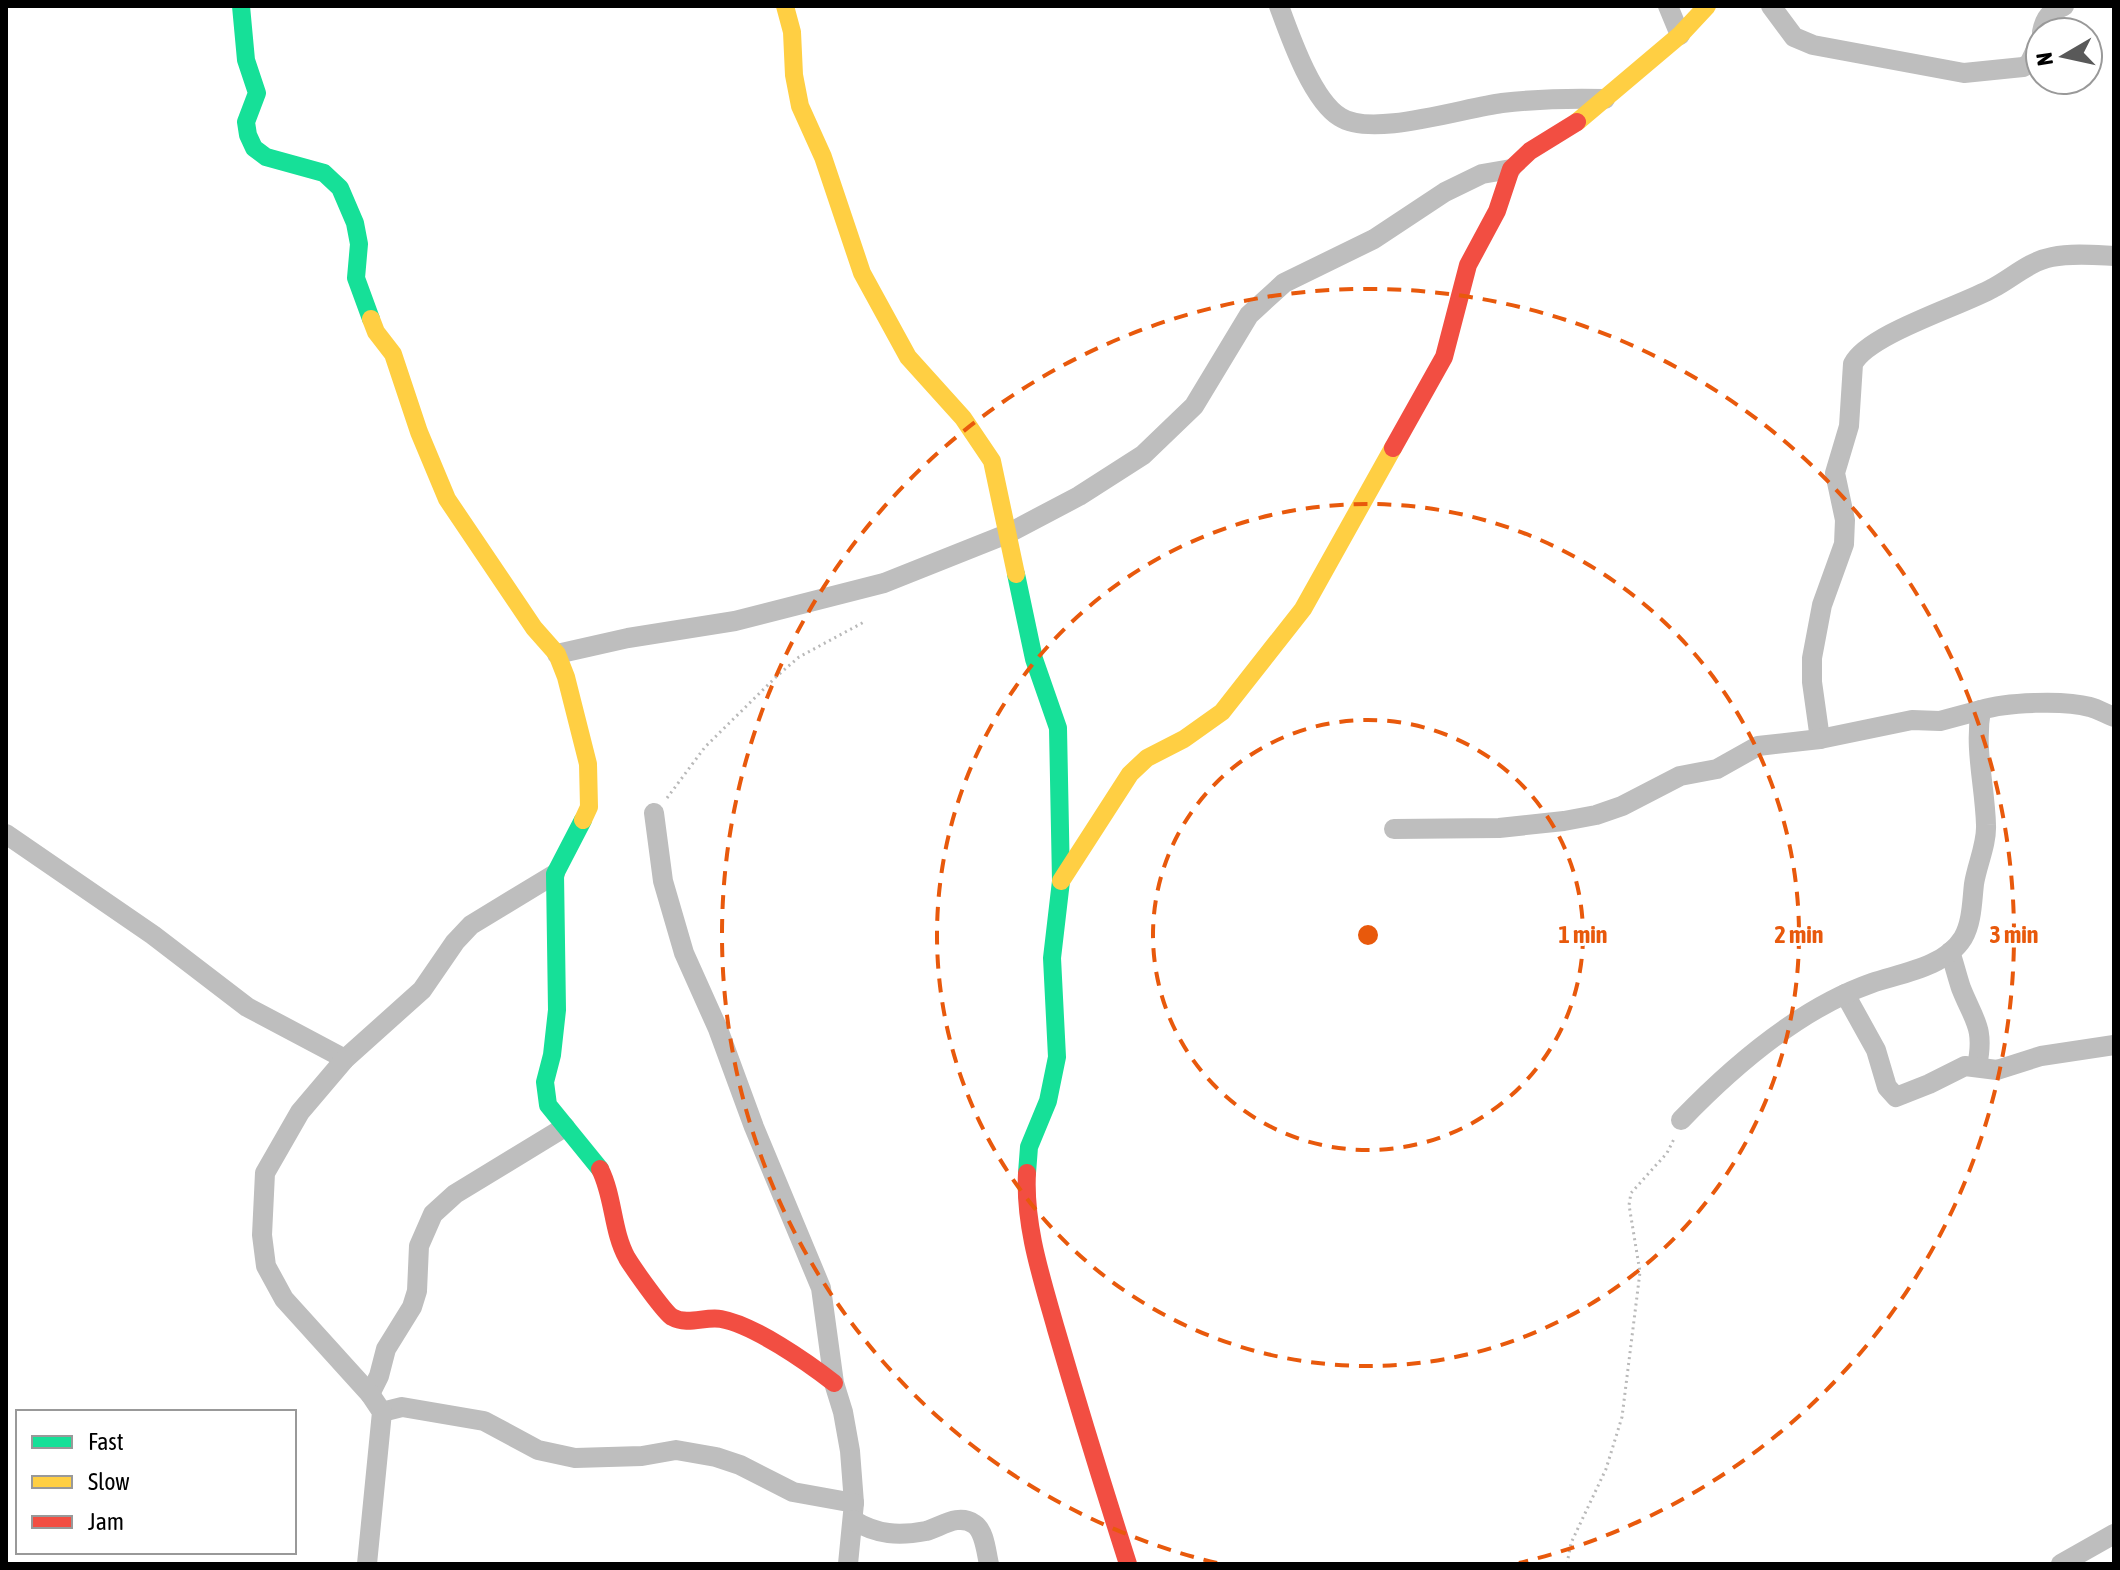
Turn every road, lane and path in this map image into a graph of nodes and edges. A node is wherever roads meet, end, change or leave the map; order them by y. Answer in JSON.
{"nodes":[{"id":1,"x":241,"y":6,"type":"edge"},
{"id":2,"x":785,"y":6,"type":"edge"},
{"id":3,"x":1279,"y":6,"type":"edge"},
{"id":4,"x":1668,"y":6,"type":"edge"},
{"id":5,"x":1707,"y":6,"type":"edge"},
{"id":6,"x":1771,"y":6,"type":"edge"},
{"id":7,"x":1680,"y":35,"type":"junction"},
{"id":8,"x":2024,"y":66,"type":"edge"},
{"id":9,"x":1605,"y":99,"type":"junction"},
{"id":10,"x":1511,"y":169,"type":"junction"},
{"id":11,"x":2114,"y":256,"type":"edge"},
{"id":12,"x":1007,"y":534,"type":"junction"},
{"id":13,"x":864,"y":622,"type":"dead end"},
{"id":14,"x":557,"y":654,"type":"junction"},
{"id":15,"x":1981,"y":710,"type":"junction"},
{"id":16,"x":2114,"y":717,"type":"edge"},
{"id":17,"x":1820,"y":739,"type":"junction"},
{"id":18,"x":654,"y":813,"type":"joint"},
{"id":19,"x":1394,"y":829,"type":"dead end"},
{"id":20,"x":6,"y":834,"type":"edge"},
{"id":21,"x":555,"y":874,"type":"junction"},
{"id":22,"x":1061,"y":881,"type":"junction"},
{"id":23,"x":1950,"y":952,"type":"junction"},
{"id":24,"x":1845,"y":994,"type":"junction"},
{"id":25,"x":2114,"y":1045,"type":"edge"},
{"id":26,"x":345,"y":1059,"type":"junction"},
{"id":27,"x":1977,"y":1066,"type":"junction"},
{"id":28,"x":1681,"y":1120,"type":"joint"},
{"id":29,"x":565,"y":1127,"type":"junction"},
{"id":30,"x":834,"y":1383,"type":"junction"},
{"id":31,"x":370,"y":1394,"type":"junction"},
{"id":32,"x":382,"y":1412,"type":"junction"},
{"id":33,"x":854,"y":1512,"type":"junction"},
{"id":34,"x":2114,"y":1534,"type":"edge"},
{"id":35,"x":367,"y":1564,"type":"edge"},
{"id":36,"x":848,"y":1564,"type":"edge"},
{"id":37,"x":989,"y":1564,"type":"edge"},
{"id":38,"x":1128,"y":1564,"type":"edge"},
{"id":39,"x":1567,"y":1564,"type":"edge"},
{"id":40,"x":2061,"y":1564,"type":"edge"}],
"edges":[{"from":1,"to":14,"type":"street"},
{"from":2,"to":12,"type":"street"},
{"from":3,"to":9,"type":"street"},
{"from":4,"to":7,"type":"street"},
{"from":5,"to":7,"type":"street"},
{"from":6,"to":8,"type":"street"},
{"from":7,"to":9,"type":"street"},
{"from":9,"to":10,"type":"street"},
{"from":10,"to":12,"type":"street"},
{"from":10,"to":22,"type":"street"},
{"from":11,"to":17,"type":"street"},
{"from":12,"to":14,"type":"street"},
{"from":12,"to":22,"type":"street"},
{"from":13,"to":18,"type":"path"},
{"from":14,"to":21,"type":"street"},
{"from":15,"to":16,"type":"street"},
{"from":15,"to":17,"type":"street"},
{"from":15,"to":23,"type":"street"},
{"from":17,"to":19,"type":"street"},
{"from":18,"to":30,"type":"street"},
{"from":20,"to":26,"type":"street"},
{"from":21,"to":26,"type":"street"},
{"from":21,"to":29,"type":"street"},
{"from":22,"to":38,"type":"street"},
{"from":23,"to":24,"type":"street"},
{"from":23,"to":27,"type":"street"},
{"from":24,"to":27,"type":"street"},
{"from":24,"to":28,"type":"street"},
{"from":25,"to":27,"type":"street"},
{"from":26,"to":31,"type":"street"},
{"from":28,"to":39,"type":"path"},
{"from":29,"to":30,"type":"street"},
{"from":29,"to":31,"type":"street"},
{"from":30,"to":33,"type":"street"},
{"from":31,"to":32,"type":"street"},
{"from":32,"to":33,"type":"street"},
{"from":32,"to":35,"type":"street"},
{"from":33,"to":36,"type":"street"},
{"from":33,"to":37,"type":"street"},
{"from":34,"to":40,"type":"street"}]}
